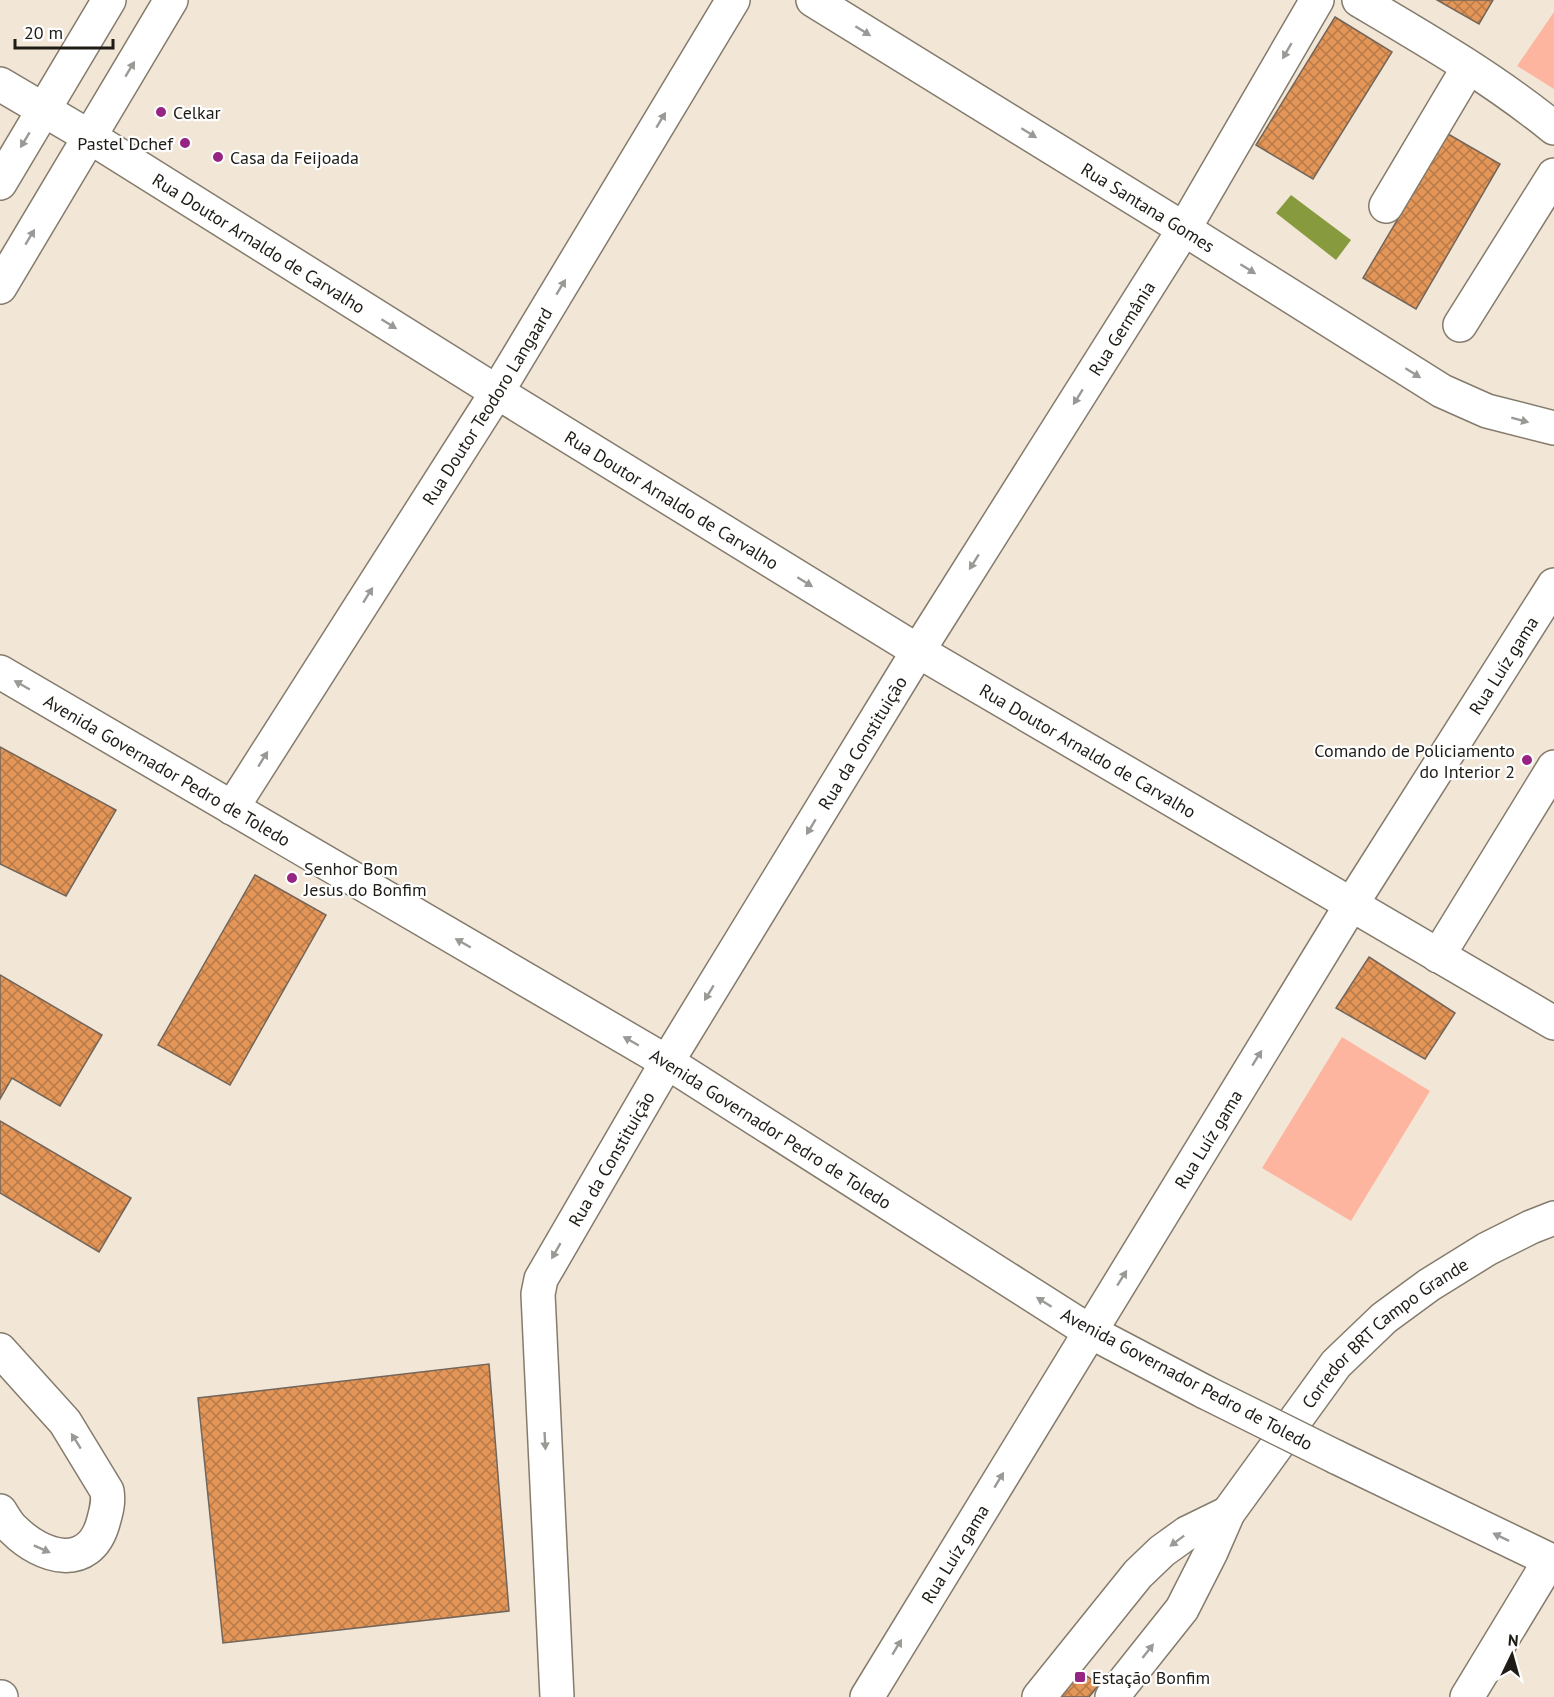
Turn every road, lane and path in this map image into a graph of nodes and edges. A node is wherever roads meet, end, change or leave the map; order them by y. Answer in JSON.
{"nodes":[{"id":1,"x":110,"y":0,"type":"edge"},
{"id":2,"x":171,"y":0,"type":"edge"},
{"id":3,"x":733,"y":0,"type":"edge"},
{"id":4,"x":813,"y":0,"type":"edge"},
{"id":5,"x":1317,"y":0,"type":"edge"},
{"id":6,"x":1359,"y":0,"type":"edge"},
{"id":7,"x":1468,"y":68,"type":"junction"},
{"id":8,"x":0,"y":84,"type":"edge"},
{"id":9,"x":44,"y":109,"type":"junction"},
{"id":10,"x":1554,"y":128,"type":"edge"},
{"id":11,"x":90,"y":137,"type":"junction"},
{"id":12,"x":1554,"y":175,"type":"edge"},
{"id":13,"x":0,"y":183,"type":"edge"},
{"id":14,"x":1386,"y":206,"type":"dead end"},
{"id":15,"x":1184,"y":229,"type":"junction"},
{"id":16,"x":0,"y":287,"type":"edge"},
{"id":17,"x":1460,"y":325,"type":"dead end"},
{"id":18,"x":497,"y":392,"type":"junction"},
{"id":19,"x":1554,"y":428,"type":"edge"},
{"id":20,"x":1554,"y":585,"type":"edge"},
{"id":21,"x":918,"y":651,"type":"junction"},
{"id":22,"x":0,"y":672,"type":"edge"},
{"id":23,"x":1554,"y":767,"type":"edge"},
{"id":24,"x":232,"y":808,"type":"junction"},
{"id":25,"x":1351,"y":905,"type":"junction"},
{"id":26,"x":1438,"y":956,"type":"junction"},
{"id":27,"x":1554,"y":1023,"type":"edge"},
{"id":28,"x":667,"y":1062,"type":"junction"},
{"id":29,"x":1554,"y":1218,"type":"edge"},
{"id":30,"x":1089,"y":1331,"type":"junction"},
{"id":31,"x":0,"y":1350,"type":"edge"},
{"id":32,"x":0,"y":1511,"type":"edge"},
{"id":33,"x":1228,"y":1513,"type":"junction"},
{"id":34,"x":1552,"y":1561,"type":"edge"},
{"id":35,"x":557,"y":1697,"type":"edge"},
{"id":36,"x":867,"y":1697,"type":"edge"},
{"id":37,"x":1039,"y":1697,"type":"edge"},
{"id":38,"x":1112,"y":1697,"type":"edge"},
{"id":39,"x":1467,"y":1697,"type":"edge"}],
"edges":[{"from":1,"to":9,"type":"street"},
{"from":11,"to":2,"type":"street","one_way":true},
{"from":18,"to":3,"type":"street","name":"Rua Doutor Teodoro Langaard","one_way":true},
{"from":4,"to":15,"type":"street","name":"Rua Santana Gomes","one_way":true},
{"from":5,"to":15,"type":"street","name":"Rua Germânia","one_way":true},
{"from":6,"to":7,"type":"street"},
{"from":7,"to":10,"type":"street"},
{"from":7,"to":14,"type":"street"},
{"from":8,"to":9,"type":"street","name":"Rua Doutor Arnaldo de Carvalho"},
{"from":9,"to":11,"type":"street","name":"Rua Doutor Arnaldo de Carvalho"},
{"from":9,"to":13,"type":"street","one_way":true},
{"from":16,"to":11,"type":"street","one_way":true},
{"from":11,"to":18,"type":"street","name":"Rua Doutor Arnaldo de Carvalho","one_way":true},
{"from":12,"to":17,"type":"street"},
{"from":15,"to":19,"type":"street","name":"Rua Santana Gomes","one_way":true},
{"from":15,"to":21,"type":"street","name":"Rua Germânia","one_way":true},
{"from":18,"to":21,"type":"street","name":"Rua Doutor Arnaldo de Carvalho","one_way":true},
{"from":24,"to":18,"type":"street","name":"Rua Doutor Teodoro Langaard","one_way":true},
{"from":20,"to":25,"type":"street","name":"Rua Luíz gama"},
{"from":21,"to":25,"type":"street","name":"Rua Doutor Arnaldo de Carvalho"},
{"from":21,"to":28,"type":"street","name":"Rua da Constituição","one_way":true},
{"from":24,"to":22,"type":"street","name":"Avenida Governador Pedro de Toledo","one_way":true},
{"from":23,"to":26,"type":"street"},
{"from":28,"to":24,"type":"street","name":"Avenida Governador Pedro de Toledo","one_way":true},
{"from":25,"to":26,"type":"street","name":"Rua Doutor Arnaldo de Carvalho"},
{"from":30,"to":25,"type":"street","name":"Rua Luíz gama","one_way":true},
{"from":26,"to":27,"type":"street","name":"Rua Doutor Arnaldo de Carvalho"},
{"from":30,"to":28,"type":"street","name":"Avenida Governador Pedro de Toledo","one_way":true},
{"from":28,"to":35,"type":"street","name":"Rua da Constituição","one_way":true},
{"from":29,"to":33,"type":"street","name":"Corredor BRT Campo Grande"},
{"from":34,"to":30,"type":"street","name":"Avenida Governador Pedro de Toledo","one_way":true,"bridge":true},
{"from":36,"to":30,"type":"street","name":"Rua Luíz gama","one_way":true},
{"from":32,"to":31,"type":"street","one_way":true},
{"from":33,"to":37,"type":"street","name":"Corredor BRT Campo Grande","one_way":true},
{"from":38,"to":33,"type":"street","name":"Corredor BRT Campo Grande","one_way":true},
{"from":34,"to":39,"type":"street"}]}
